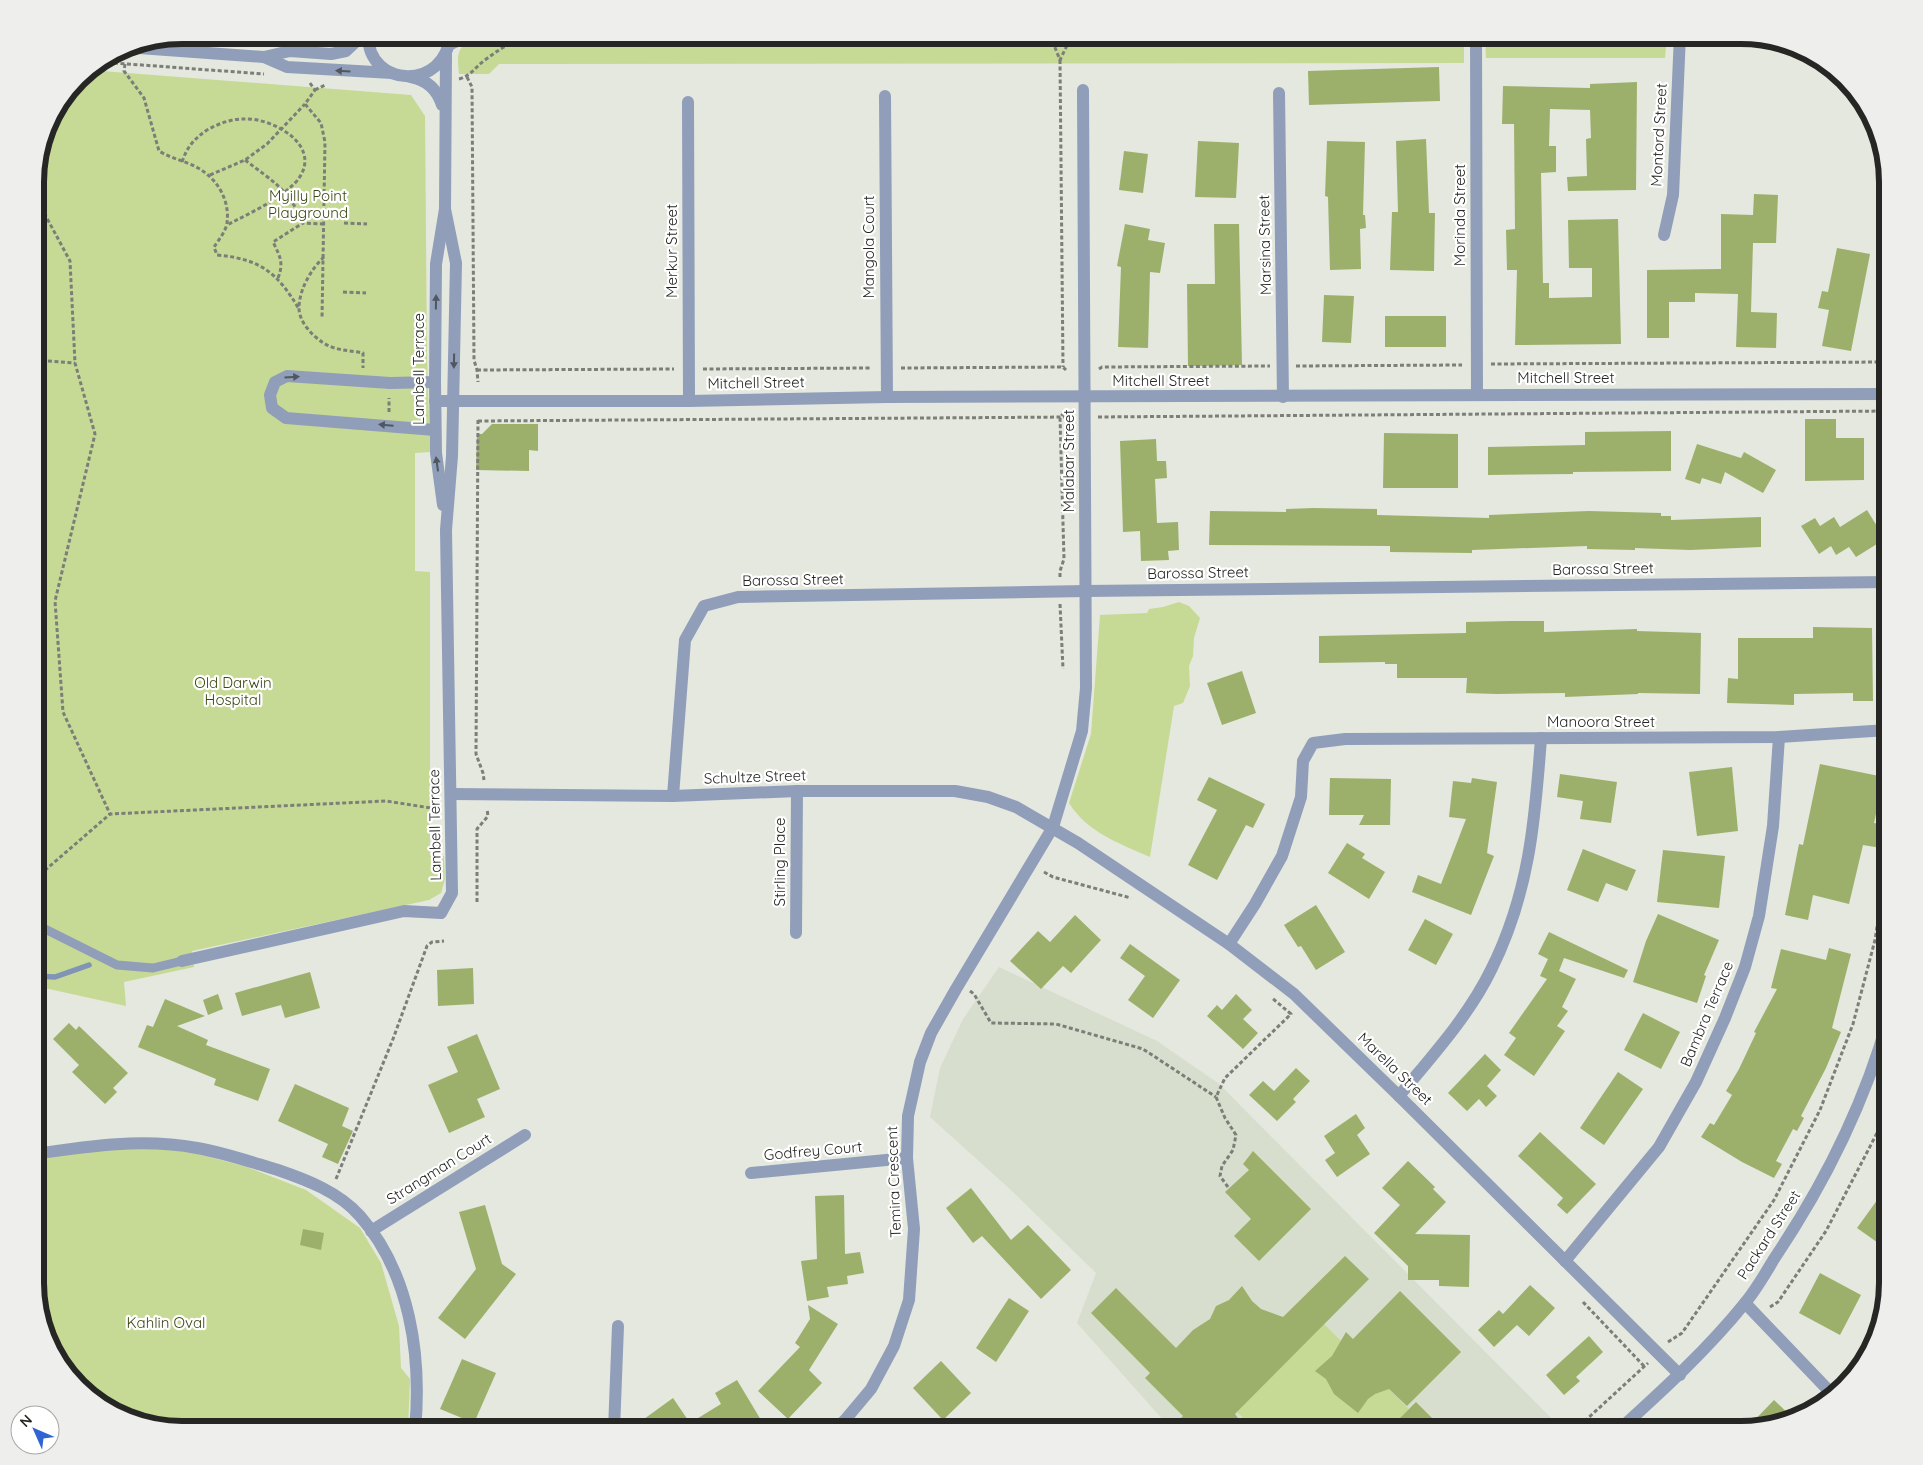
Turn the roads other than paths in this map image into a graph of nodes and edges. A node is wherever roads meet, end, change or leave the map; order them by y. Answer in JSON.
{"nodes":[{"id":1,"x":355,"y":44,"type":"edge"},
{"id":2,"x":369,"y":44,"type":"edge"},
{"id":3,"x":1476,"y":44,"type":"edge"},
{"id":4,"x":1680,"y":44,"type":"edge"},
{"id":5,"x":448,"y":45,"type":"edge"},
{"id":6,"x":148,"y":48,"type":"edge"},
{"id":7,"x":264,"y":57,"type":"junction"},
{"id":8,"x":392,"y":73,"type":"junction"},
{"id":9,"x":411,"y":77,"type":"junction"},
{"id":10,"x":1083,"y":90,"type":"dead end"},
{"id":11,"x":1280,"y":93,"type":"dead end"},
{"id":12,"x":884,"y":96,"type":"dead end"},
{"id":13,"x":688,"y":102,"type":"dead end"},
{"id":14,"x":444,"y":120,"type":"junction"},
{"id":15,"x":445,"y":209,"type":"junction"},
{"id":16,"x":1664,"y":235,"type":"dead end"},
{"id":17,"x":434,"y":382,"type":"junction"},
{"id":18,"x":1879,"y":394,"type":"edge"},
{"id":19,"x":1477,"y":395,"type":"junction"},
{"id":20,"x":1085,"y":397,"type":"junction"},
{"id":21,"x":1282,"y":397,"type":"junction"},
{"id":22,"x":887,"y":398,"type":"junction"},
{"id":23,"x":435,"y":401,"type":"junction"},
{"id":24,"x":454,"y":401,"type":"junction"},
{"id":25,"x":689,"y":401,"type":"junction"},
{"id":26,"x":435,"y":430,"type":"junction"},
{"id":27,"x":446,"y":530,"type":"junction"},
{"id":28,"x":1879,"y":582,"type":"edge"},
{"id":29,"x":1086,"y":591,"type":"junction"},
{"id":30,"x":1879,"y":731,"type":"edge"},
{"id":31,"x":1541,"y":738,"type":"junction"},
{"id":32,"x":1779,"y":738,"type":"junction"},
{"id":33,"x":797,"y":791,"type":"junction"},
{"id":34,"x":451,"y":794,"type":"junction"},
{"id":35,"x":673,"y":796,"type":"junction"},
{"id":36,"x":1053,"y":827,"type":"junction"},
{"id":37,"x":44,"y":928,"type":"edge"},
{"id":38,"x":796,"y":933,"type":"dead end"},
{"id":39,"x":1229,"y":944,"type":"junction"},
{"id":40,"x":182,"y":961,"type":"joint"},
{"id":41,"x":1879,"y":1046,"type":"edge"},
{"id":42,"x":1399,"y":1096,"type":"junction"},
{"id":43,"x":525,"y":1135,"type":"dead end"},
{"id":44,"x":44,"y":1153,"type":"edge"},
{"id":45,"x":907,"y":1158,"type":"junction"},
{"id":46,"x":751,"y":1173,"type":"dead end"},
{"id":47,"x":371,"y":1231,"type":"junction"},
{"id":48,"x":1565,"y":1261,"type":"junction"},
{"id":49,"x":1745,"y":1303,"type":"junction"},
{"id":50,"x":618,"y":1326,"type":"dead end"},
{"id":51,"x":1680,"y":1376,"type":"junction"},
{"id":52,"x":1828,"y":1390,"type":"edge"},
{"id":53,"x":416,"y":1421,"type":"edge"},
{"id":54,"x":614,"y":1421,"type":"edge"},
{"id":55,"x":844,"y":1421,"type":"edge"},
{"id":56,"x":1629,"y":1421,"type":"edge"}],
"edges":[{"from":1,"to":7,"type":"street"},
{"from":2,"to":8,"type":"street"},
{"from":3,"to":19,"type":"street","name":"Morinda Street"},
{"from":4,"to":16,"type":"street","name":"Montord Street"},
{"from":5,"to":9,"type":"street"},
{"from":5,"to":14,"type":"street","name":"Lambell Terrace"},
{"from":6,"to":7,"type":"street"},
{"from":8,"to":7,"type":"street","name":"Lambell Terrace","one_way":true},
{"from":8,"to":9,"type":"street","name":"Lambell Terrace"},
{"from":9,"to":14,"type":"street","name":"Lambell Terrace"},
{"from":10,"to":20,"type":"street","name":"Malabar Street"},
{"from":11,"to":21,"type":"street","name":"Marsina Street"},
{"from":12,"to":22,"type":"street","name":"Mangola Court"},
{"from":13,"to":25,"type":"street","name":"Merkur Street"},
{"from":14,"to":15,"type":"street","name":"Lambell Terrace"},
{"from":17,"to":15,"type":"street","name":"Lambell Terrace","one_way":true},
{"from":15,"to":24,"type":"street","name":"Lambell Terrace","one_way":true},
{"from":17,"to":23,"type":"street","name":"Lambell Terrace"},
{"from":26,"to":17,"type":"street","one_way":true},
{"from":18,"to":19,"type":"street","name":"Mitchell Street"},
{"from":19,"to":21,"type":"street","name":"Mitchell Street"},
{"from":20,"to":21,"type":"street","name":"Mitchell Street"},
{"from":20,"to":22,"type":"street","name":"Mitchell Street"},
{"from":20,"to":29,"type":"street","name":"Malabar Street"},
{"from":22,"to":25,"type":"street","name":"Mitchell Street"},
{"from":23,"to":24,"type":"street","name":"Mitchell Street"},
{"from":23,"to":26,"type":"street","name":"Lambell Terrace"},
{"from":24,"to":25,"type":"street","name":"Mitchell Street"},
{"from":24,"to":27,"type":"street","name":"Lambell Terrace"},
{"from":27,"to":26,"type":"street","name":"Lambell Terrace","one_way":true},
{"from":27,"to":34,"type":"street","name":"Lambell Terrace"},
{"from":28,"to":29,"type":"street","name":"Barossa Street"},
{"from":29,"to":35,"type":"street","name":"Barossa Street"},
{"from":29,"to":36,"type":"street","name":"Malabar Street"},
{"from":30,"to":32,"type":"street","name":"Manoora Street"},
{"from":31,"to":32,"type":"street","name":"Manoora Street"},
{"from":31,"to":39,"type":"street","name":"Manoora Street"},
{"from":31,"to":42,"type":"street"},
{"from":32,"to":48,"type":"street","name":"Bambra Terrace"},
{"from":33,"to":35,"type":"street","name":"Schultze Street"},
{"from":33,"to":36,"type":"street","name":"Schultze Street"},
{"from":33,"to":38,"type":"street","name":"Stirling Place"},
{"from":34,"to":35,"type":"street","name":"Schultze Street"},
{"from":34,"to":40,"type":"street","name":"Lambell Terrace"},
{"from":36,"to":39,"type":"street","name":"Marella Street"},
{"from":36,"to":45,"type":"street","name":"Temira Crescent"},
{"from":37,"to":40,"type":"lane"},
{"from":39,"to":42,"type":"street","name":"Marella Street"},
{"from":41,"to":49,"type":"street","name":"Packard Street"},
{"from":42,"to":48,"type":"street","name":"Marella Street"},
{"from":43,"to":47,"type":"street","name":"Strangman Court"},
{"from":44,"to":47,"type":"street"},
{"from":45,"to":46,"type":"street","name":"Godfrey Court"},
{"from":45,"to":55,"type":"street","name":"Temira Crescent"},
{"from":47,"to":53,"type":"street"},
{"from":48,"to":51,"type":"street","name":"Marella Street"},
{"from":49,"to":51,"type":"street","name":"Packard Street"},
{"from":49,"to":52,"type":"street"},
{"from":50,"to":54,"type":"street"},
{"from":51,"to":56,"type":"street","name":"Packard Street"}]}
